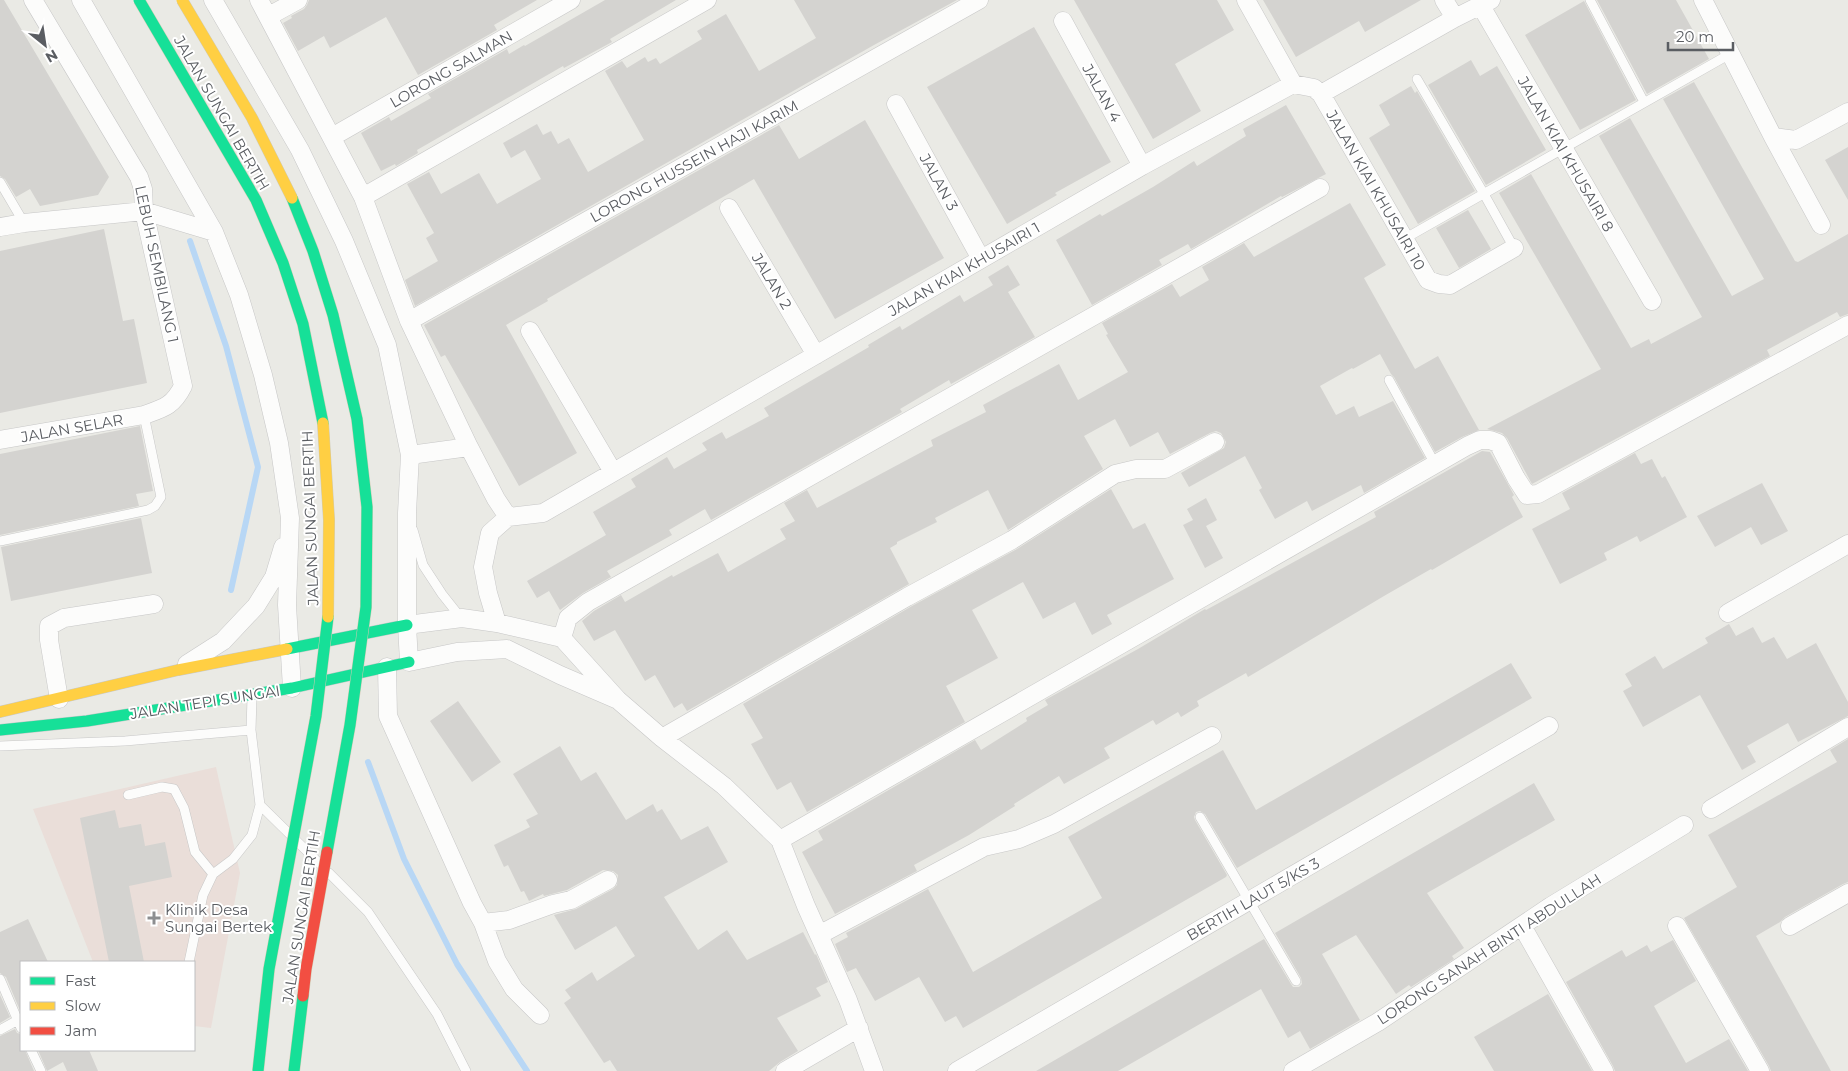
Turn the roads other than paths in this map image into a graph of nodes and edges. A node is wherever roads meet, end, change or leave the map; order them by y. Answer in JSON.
{"nodes":[{"id":1,"x":33,"y":0,"type":"edge"},
{"id":2,"x":81,"y":0,"type":"edge"},
{"id":3,"x":139,"y":0,"type":"edge"},
{"id":4,"x":182,"y":0,"type":"edge"},
{"id":5,"x":213,"y":0,"type":"edge"},
{"id":6,"x":259,"y":0,"type":"edge"},
{"id":7,"x":298,"y":0,"type":"edge"},
{"id":8,"x":571,"y":0,"type":"edge"},
{"id":9,"x":707,"y":0,"type":"edge"},
{"id":10,"x":979,"y":0,"type":"edge"},
{"id":11,"x":1246,"y":0,"type":"edge"},
{"id":12,"x":1444,"y":0,"type":"edge"},
{"id":13,"x":1590,"y":0,"type":"edge"},
{"id":14,"x":1702,"y":0,"type":"edge"},
{"id":15,"x":1486,"y":3,"type":"edge"},
{"id":16,"x":269,"y":16,"type":"junction"},
{"id":17,"x":1455,"y":18,"type":"junction"},
{"id":18,"x":1063,"y":21,"type":"dead end"},
{"id":19,"x":1730,"y":54,"type":"junction"},
{"id":20,"x":1417,"y":78,"type":"dead end"},
{"id":21,"x":1293,"y":84,"type":"junction"},
{"id":22,"x":1321,"y":94,"type":"junction"},
{"id":23,"x":1644,"y":102,"type":"junction"},
{"id":24,"x":896,"y":104,"type":"dead end"},
{"id":25,"x":1848,"y":112,"type":"edge"},
{"id":26,"x":332,"y":137,"type":"junction"},
{"id":27,"x":1773,"y":137,"type":"junction"},
{"id":28,"x":1564,"y":149,"type":"junction"},
{"id":29,"x":1142,"y":166,"type":"junction"},
{"id":30,"x":0,"y":182,"type":"edge"},
{"id":31,"x":1320,"y":188,"type":"dead end"},
{"id":32,"x":1484,"y":194,"type":"junction"},
{"id":33,"x":363,"y":198,"type":"junction"},
{"id":34,"x":729,"y":208,"type":"dead end"},
{"id":35,"x":144,"y":211,"type":"junction"},
{"id":36,"x":24,"y":223,"type":"junction"},
{"id":37,"x":1821,"y":225,"type":"dead end"},
{"id":38,"x":0,"y":227,"type":"edge"},
{"id":39,"x":214,"y":232,"type":"junction"},
{"id":40,"x":1404,"y":239,"type":"junction"},
{"id":41,"x":1514,"y":248,"type":"joint"},
{"id":42,"x":981,"y":260,"type":"junction"},
{"id":43,"x":1652,"y":301,"type":"dead end"},
{"id":44,"x":409,"y":321,"type":"junction"},
{"id":45,"x":1848,"y":325,"type":"edge"},
{"id":46,"x":530,"y":330,"type":"dead end"},
{"id":47,"x":816,"y":355,"type":"junction"},
{"id":48,"x":1389,"y":380,"type":"dead end"},
{"id":49,"x":144,"y":415,"type":"junction"},
{"id":50,"x":0,"y":440,"type":"edge"},
{"id":51,"x":1215,"y":442,"type":"dead end"},
{"id":52,"x":469,"y":447,"type":"junction"},
{"id":53,"x":410,"y":455,"type":"junction"},
{"id":54,"x":1435,"y":464,"type":"junction"},
{"id":55,"x":613,"y":472,"type":"junction"},
{"id":56,"x":408,"y":513,"type":"junction"},
{"id":57,"x":508,"y":517,"type":"junction"},
{"id":58,"x":290,"y":518,"type":"junction"},
{"id":59,"x":0,"y":541,"type":"edge"},
{"id":60,"x":1848,"y":544,"type":"edge"},
{"id":61,"x":154,"y":604,"type":"dead end"},
{"id":62,"x":1728,"y":613,"type":"dead end"},
{"id":63,"x":462,"y":618,"type":"junction"},
{"id":64,"x":497,"y":623,"type":"junction"},
{"id":65,"x":407,"y":625,"type":"junction"},
{"id":66,"x":562,"y":638,"type":"junction"},
{"id":67,"x":290,"y":647,"type":"junction"},
{"id":68,"x":409,"y":662,"type":"junction"},
{"id":69,"x":387,"y":666,"type":"junction"},
{"id":70,"x":178,"y":670,"type":"junction"},
{"id":71,"x":292,"y":688,"type":"junction"},
{"id":72,"x":253,"y":694,"type":"junction"},
{"id":73,"x":59,"y":699,"type":"junction"},
{"id":74,"x":618,"y":700,"type":"junction"},
{"id":75,"x":0,"y":712,"type":"edge"},
{"id":76,"x":1549,"y":726,"type":"dead end"},
{"id":77,"x":1848,"y":727,"type":"edge"},
{"id":78,"x":0,"y":730,"type":"edge"},
{"id":79,"x":251,"y":730,"type":"junction"},
{"id":80,"x":1212,"y":736,"type":"dead end"},
{"id":81,"x":662,"y":738,"type":"junction"},
{"id":82,"x":0,"y":746,"type":"edge"},
{"id":83,"x":128,"y":795,"type":"dead end"},
{"id":84,"x":260,"y":805,"type":"junction"},
{"id":85,"x":1711,"y":809,"type":"dead end"},
{"id":86,"x":1200,"y":817,"type":"dead end"},
{"id":87,"x":1684,"y":825,"type":"dead end"},
{"id":88,"x":780,"y":840,"type":"junction"},
{"id":89,"x":213,"y":874,"type":"junction"},
{"id":90,"x":608,"y":880,"type":"dead end"},
{"id":91,"x":1848,"y":892,"type":"edge"},
{"id":92,"x":1249,"y":901,"type":"junction"},
{"id":93,"x":484,"y":923,"type":"junction"},
{"id":94,"x":1522,"y":926,"type":"junction"},
{"id":95,"x":1677,"y":926,"type":"dead end"},
{"id":96,"x":1790,"y":926,"type":"dead end"},
{"id":97,"x":819,"y":935,"type":"junction"},
{"id":98,"x":189,"y":961,"type":"edge"},
{"id":99,"x":0,"y":980,"type":"edge"},
{"id":100,"x":1296,"y":981,"type":"dead end"},
{"id":101,"x":540,"y":1015,"type":"dead end"},
{"id":102,"x":19,"y":1024,"type":"edge"},
{"id":103,"x":859,"y":1028,"type":"junction"},
{"id":104,"x":0,"y":1030,"type":"edge"},
{"id":105,"x":31,"y":1051,"type":"edge"},
{"id":106,"x":41,"y":1071,"type":"edge"},
{"id":107,"x":258,"y":1071,"type":"edge"},
{"id":108,"x":294,"y":1071,"type":"edge"},
{"id":109,"x":466,"y":1071,"type":"edge"},
{"id":110,"x":785,"y":1071,"type":"edge"},
{"id":111,"x":874,"y":1071,"type":"edge"},
{"id":112,"x":957,"y":1071,"type":"edge"},
{"id":113,"x":1293,"y":1071,"type":"edge"},
{"id":114,"x":1604,"y":1071,"type":"edge"},
{"id":115,"x":1760,"y":1071,"type":"edge"}],
"edges":[{"from":1,"to":35,"type":"street","name":"LEBUH SEMBILANG 1"},
{"from":2,"to":39,"type":"street"},
{"from":3,"to":107,"type":"main road","name":"JALAN SUNGAI BERTIH","bridge":true},
{"from":4,"to":108,"type":"main road","name":"JALAN SUNGAI BERTIH","bridge":true},
{"from":5,"to":53,"type":"street"},
{"from":6,"to":16,"type":"street"},
{"from":7,"to":16,"type":"street"},
{"from":8,"to":26,"type":"street","name":"LORONG SALMAN"},
{"from":9,"to":33,"type":"street"},
{"from":10,"to":44,"type":"street","name":"LORONG HUSSEIN HAJI KARIM"},
{"from":11,"to":21,"type":"street"},
{"from":12,"to":17,"type":"street"},
{"from":13,"to":23,"type":"lane"},
{"from":14,"to":19,"type":"street"},
{"from":15,"to":17,"type":"street"},
{"from":15,"to":28,"type":"street","name":"JALAN KIAI KHUSAIRI 8"},
{"from":16,"to":26,"type":"street"},
{"from":17,"to":22,"type":"street"},
{"from":18,"to":29,"type":"street","name":"JALAN 4"},
{"from":19,"to":23,"type":"lane"},
{"from":19,"to":27,"type":"street"},
{"from":20,"to":32,"type":"lane"},
{"from":21,"to":22,"type":"street"},
{"from":21,"to":29,"type":"street","name":"JALAN KIAI KHUSAIRI 1"},
{"from":22,"to":40,"type":"street","name":"JALAN KIAI KHUSAIRI 10"},
{"from":23,"to":28,"type":"lane"},
{"from":24,"to":42,"type":"street","name":"JALAN 3"},
{"from":25,"to":27,"type":"street"},
{"from":26,"to":33,"type":"street"},
{"from":27,"to":37,"type":"street"},
{"from":28,"to":32,"type":"lane"},
{"from":28,"to":43,"type":"street","name":"JALAN KIAI KHUSAIRI 8"},
{"from":29,"to":42,"type":"street","name":"JALAN KIAI KHUSAIRI 1"},
{"from":30,"to":36,"type":"lane"},
{"from":31,"to":66,"type":"street"},
{"from":32,"to":40,"type":"lane"},
{"from":32,"to":41,"type":"lane"},
{"from":33,"to":44,"type":"street"},
{"from":34,"to":47,"type":"street","name":"JALAN 2"},
{"from":35,"to":36,"type":"street"},
{"from":35,"to":39,"type":"street"},
{"from":35,"to":49,"type":"street","name":"LEBUH SEMBILANG 1"},
{"from":36,"to":38,"type":"street"},
{"from":39,"to":58,"type":"street"},
{"from":40,"to":41,"type":"street","name":"JALAN KIAI KHUSAIRI 10"},
{"from":42,"to":47,"type":"street","name":"JALAN KIAI KHUSAIRI 1"},
{"from":44,"to":52,"type":"street"},
{"from":45,"to":54,"type":"street"},
{"from":46,"to":55,"type":"street"},
{"from":47,"to":55,"type":"street","name":"JALAN KIAI KHUSAIRI 1"},
{"from":48,"to":54,"type":"lane"},
{"from":49,"to":50,"type":"street","name":"JALAN SELAR"},
{"from":49,"to":59,"type":"lane"},
{"from":51,"to":81,"type":"street"},
{"from":52,"to":53,"type":"street"},
{"from":52,"to":57,"type":"street"},
{"from":53,"to":56,"type":"street"},
{"from":54,"to":88,"type":"street"},
{"from":55,"to":57,"type":"street","name":"JALAN KIAI KHUSAIRI 1"},
{"from":56,"to":63,"type":"lane"},
{"from":56,"to":65,"type":"street"},
{"from":57,"to":64,"type":"street"},
{"from":58,"to":67,"type":"street"},
{"from":58,"to":70,"type":"street"},
{"from":60,"to":62,"type":"street"},
{"from":61,"to":73,"type":"street"},
{"from":63,"to":64,"type":"street"},
{"from":63,"to":65,"type":"street"},
{"from":64,"to":66,"type":"street"},
{"from":65,"to":67,"type":"main road","name":"JALAN TEPI SUNGAI"},
{"from":65,"to":68,"type":"street"},
{"from":66,"to":74,"type":"street"},
{"from":67,"to":70,"type":"main road","name":"JALAN TEPI SUNGAI"},
{"from":67,"to":71,"type":"street"},
{"from":68,"to":69,"type":"main road","name":"JALAN TEPI SUNGAI"},
{"from":68,"to":74,"type":"street"},
{"from":69,"to":71,"type":"main road","name":"JALAN TEPI SUNGAI"},
{"from":69,"to":93,"type":"street"},
{"from":70,"to":73,"type":"main road","name":"JALAN TEPI SUNGAI"},
{"from":71,"to":72,"type":"main road","name":"JALAN TEPI SUNGAI"},
{"from":72,"to":78,"type":"main road","name":"JALAN TEPI SUNGAI"},
{"from":72,"to":79,"type":"lane"},
{"from":73,"to":75,"type":"main road","name":"JALAN TEPI SUNGAI"},
{"from":74,"to":81,"type":"street"},
{"from":76,"to":92,"type":"street","name":"BERTIH LAUT 5/KS 3"},
{"from":77,"to":85,"type":"street"},
{"from":79,"to":82,"type":"lane"},
{"from":79,"to":84,"type":"lane"},
{"from":80,"to":97,"type":"street"},
{"from":81,"to":88,"type":"street"},
{"from":83,"to":89,"type":"lane"},
{"from":84,"to":89,"type":"lane"},
{"from":84,"to":109,"type":"lane"},
{"from":86,"to":92,"type":"lane"},
{"from":87,"to":94,"type":"street","name":"LORONG SANAH BINTI ABDULLAH"},
{"from":88,"to":97,"type":"street"},
{"from":89,"to":98,"type":"lane"},
{"from":90,"to":93,"type":"street"},
{"from":91,"to":96,"type":"street"},
{"from":92,"to":100,"type":"lane"},
{"from":92,"to":112,"type":"street","name":"BERTIH LAUT 5/KS 3"},
{"from":93,"to":101,"type":"street"},
{"from":94,"to":113,"type":"street","name":"LORONG SANAH BINTI ABDULLAH"},
{"from":94,"to":114,"type":"street"},
{"from":95,"to":115,"type":"street"},
{"from":97,"to":103,"type":"street"},
{"from":99,"to":102,"type":"lane"},
{"from":102,"to":104,"type":"lane"},
{"from":103,"to":110,"type":"street"},
{"from":103,"to":111,"type":"street"},
{"from":105,"to":106,"type":"lane"}]}
